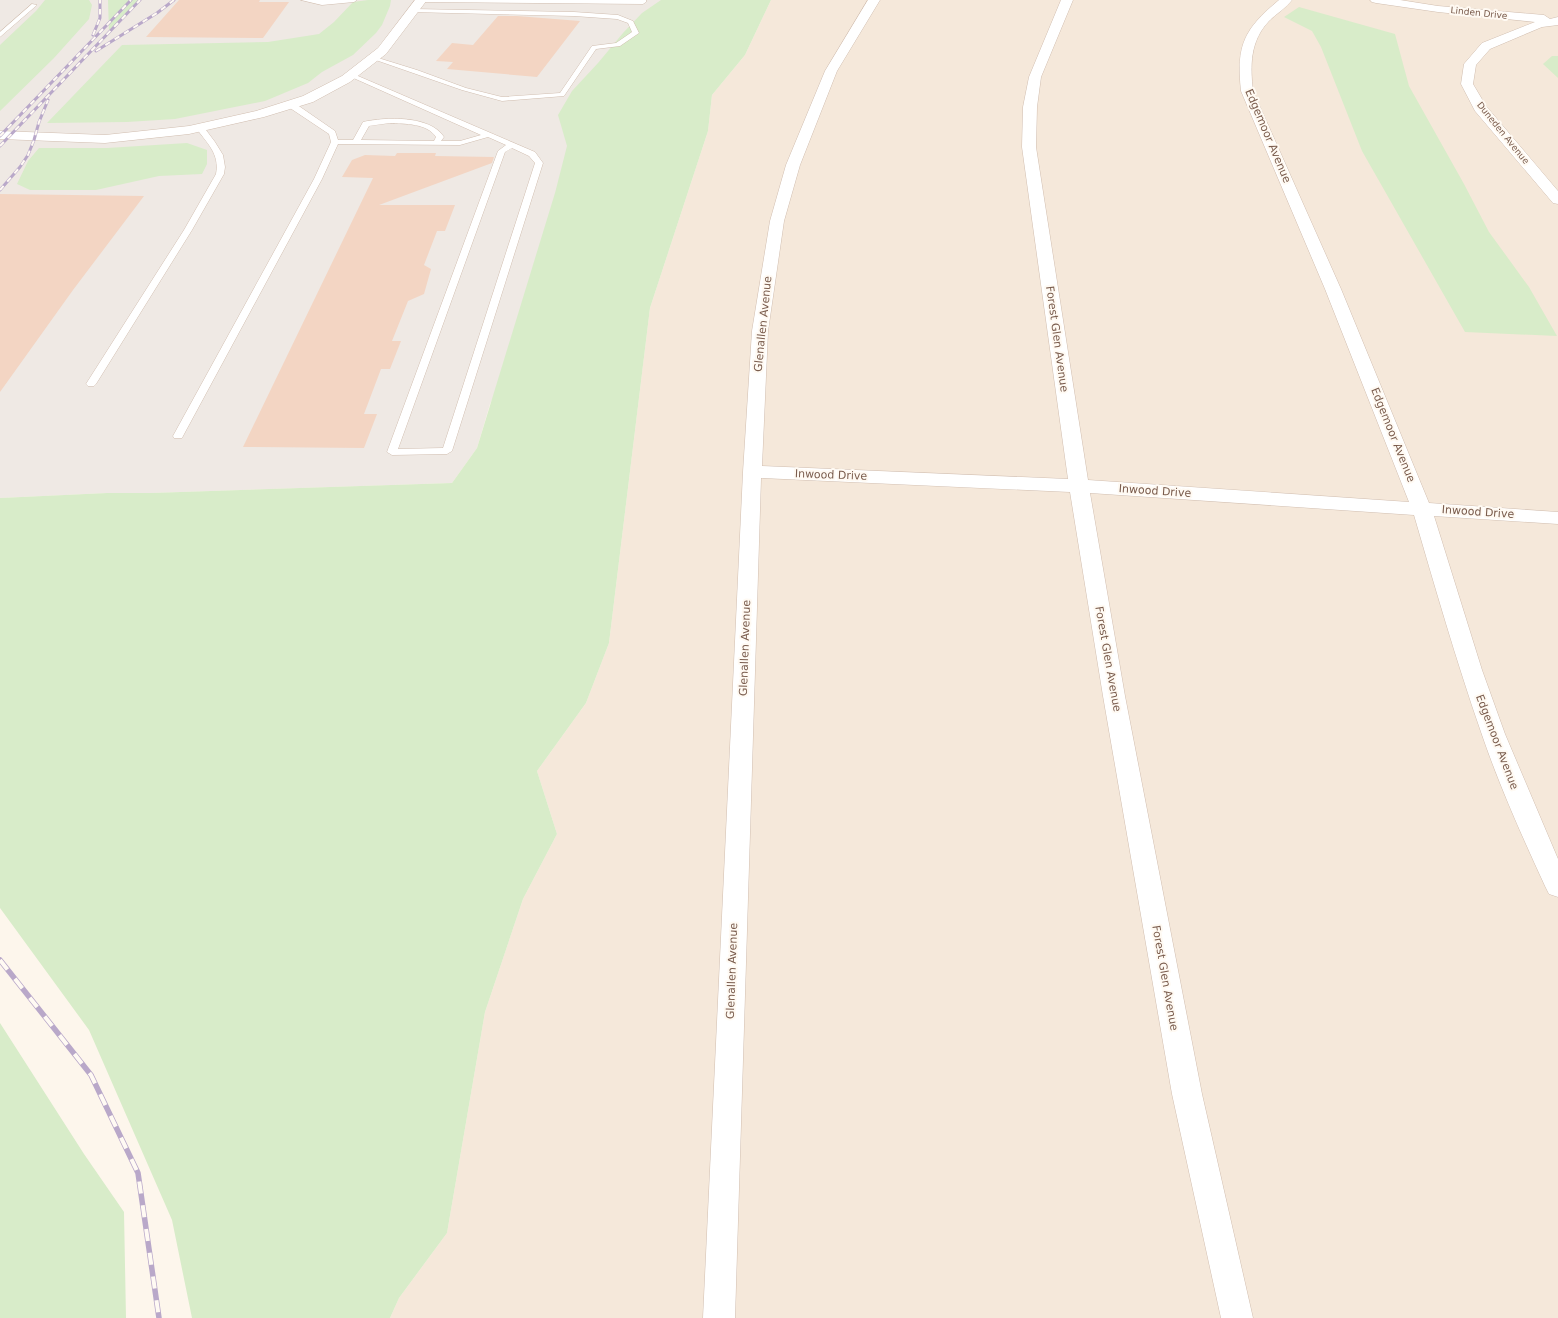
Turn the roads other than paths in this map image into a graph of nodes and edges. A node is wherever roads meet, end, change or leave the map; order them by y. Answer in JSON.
{"nodes":[{"id":1,"x":304,"y":0,"type":"edge"},
{"id":2,"x":354,"y":0,"type":"edge"},
{"id":3,"x":643,"y":0,"type":"edge"},
{"id":4,"x":874,"y":0,"type":"edge"},
{"id":5,"x":1067,"y":0,"type":"edge"},
{"id":6,"x":1286,"y":0,"type":"edge"},
{"id":7,"x":1376,"y":0,"type":"edge"},
{"id":8,"x":34,"y":4,"type":"dead end"},
{"id":9,"x":418,"y":4,"type":"edge"},
{"id":10,"x":1558,"y":20,"type":"edge"},
{"id":11,"x":0,"y":36,"type":"edge"},
{"id":12,"x":373,"y":58,"type":"junction"},
{"id":13,"x":351,"y":75,"type":"junction"},
{"id":14,"x":290,"y":104,"type":"junction"},
{"id":15,"x":200,"y":128,"type":"junction"},
{"id":16,"x":0,"y":135,"type":"edge"},
{"id":17,"x":487,"y":135,"type":"junction"},
{"id":18,"x":336,"y":142,"type":"junction"},
{"id":19,"x":356,"y":142,"type":"junction"},
{"id":20,"x":436,"y":143,"type":"junction"},
{"id":21,"x":511,"y":145,"type":"junction"},
{"id":22,"x":1558,"y":200,"type":"edge"},
{"id":23,"x":91,"y":384,"type":"dead end"},
{"id":24,"x":178,"y":436,"type":"dead end"},
{"id":25,"x":752,"y":472,"type":"junction"},
{"id":26,"x":1079,"y":486,"type":"junction"},
{"id":27,"x":1422,"y":508,"type":"junction"},
{"id":28,"x":1558,"y":518,"type":"edge"},
{"id":29,"x":1558,"y":886,"type":"edge"},
{"id":30,"x":719,"y":1318,"type":"edge"},
{"id":31,"x":1237,"y":1318,"type":"edge"}],
"edges":[{"from":1,"to":2,"type":"lane"},
{"from":3,"to":9,"type":"lane"},
{"from":4,"to":25,"type":"street","name":"Glenallen Avenue"},
{"from":5,"to":26,"type":"street","name":"Forest Glen Avenue"},
{"from":6,"to":27,"type":"street","name":"Edgemoor Avenue"},
{"from":7,"to":10,"type":"street","name":"Linden Drive"},
{"from":8,"to":11,"type":"lane"},
{"from":9,"to":12,"type":"street"},
{"from":9,"to":12,"type":"lane"},
{"from":10,"to":22,"type":"street","name":"Duneden Avenue"},
{"from":12,"to":13,"type":"street"},
{"from":13,"to":14,"type":"street"},
{"from":13,"to":17,"type":"lane"},
{"from":14,"to":15,"type":"street"},
{"from":14,"to":18,"type":"lane"},
{"from":15,"to":16,"type":"street"},
{"from":15,"to":23,"type":"lane"},
{"from":17,"to":20,"type":"lane"},
{"from":17,"to":21,"type":"lane"},
{"from":18,"to":19,"type":"lane"},
{"from":18,"to":24,"type":"lane"},
{"from":19,"to":20,"type":"lane"},
{"from":19,"to":20,"type":"lane"},
{"from":21,"to":21,"type":"lane"},
{"from":25,"to":26,"type":"street","name":"Inwood Drive"},
{"from":25,"to":30,"type":"street","name":"Glenallen Avenue"},
{"from":26,"to":27,"type":"street","name":"Inwood Drive"},
{"from":26,"to":31,"type":"street","name":"Forest Glen Avenue"},
{"from":27,"to":28,"type":"street","name":"Inwood Drive"},
{"from":27,"to":29,"type":"street","name":"Edgemoor Avenue"}]}
